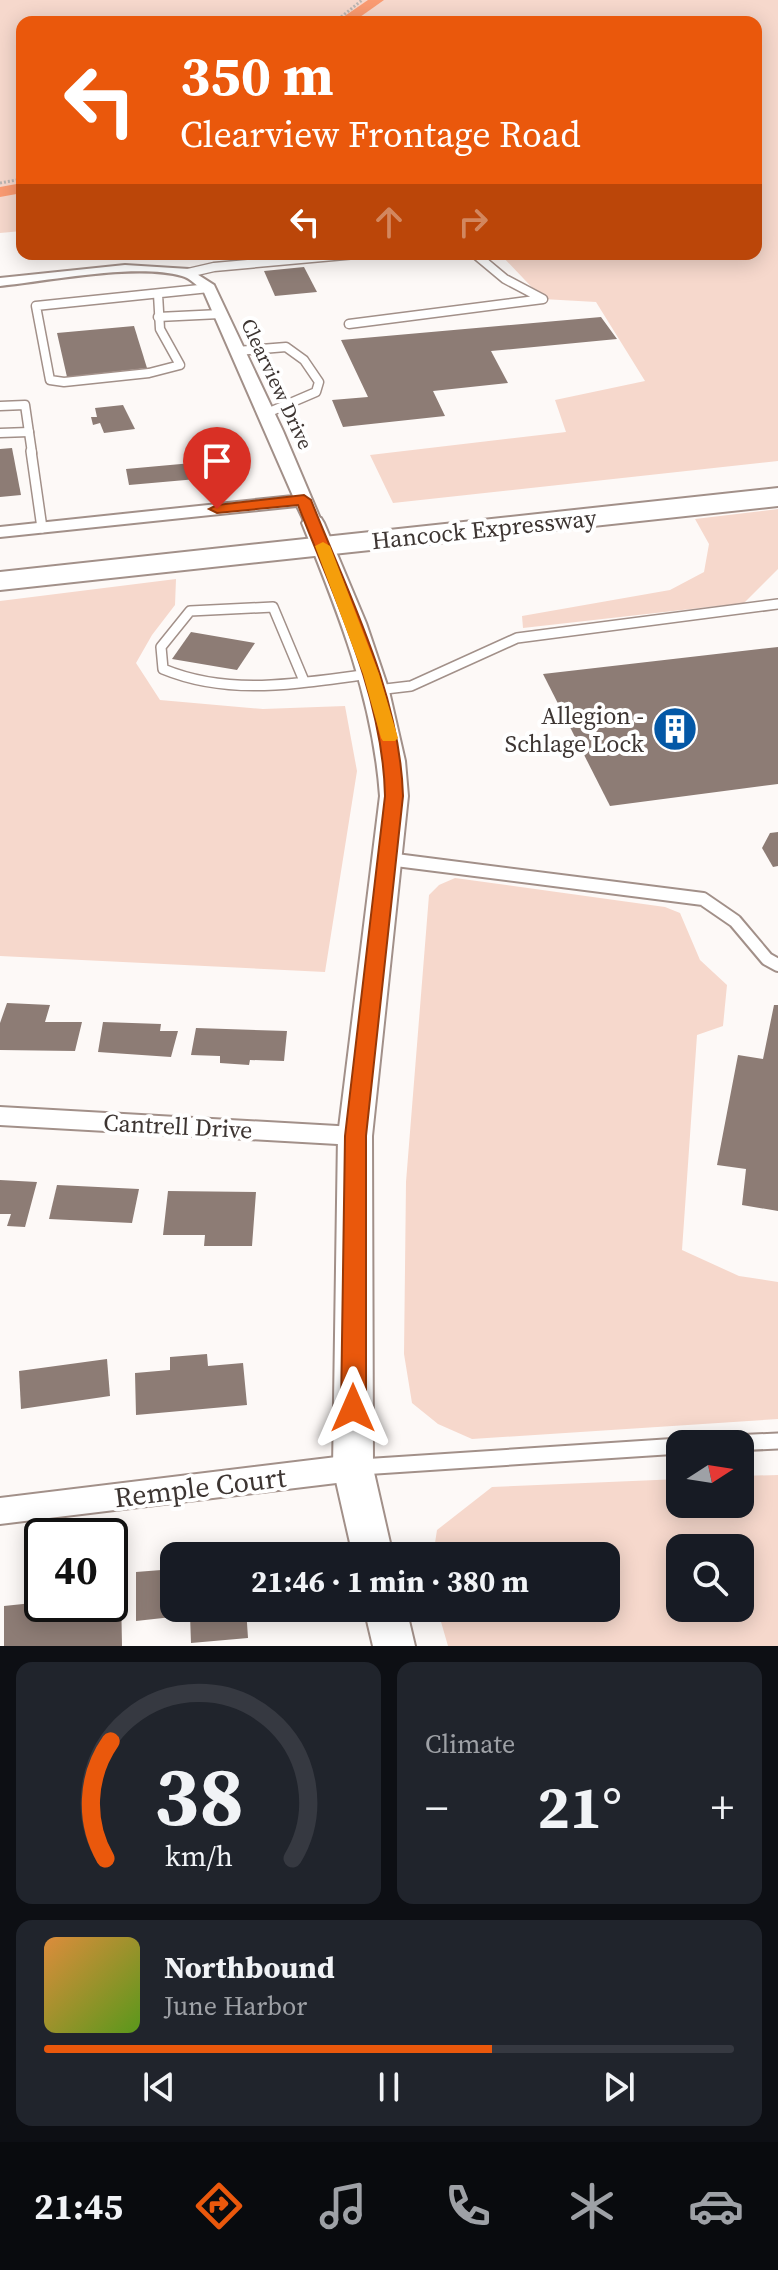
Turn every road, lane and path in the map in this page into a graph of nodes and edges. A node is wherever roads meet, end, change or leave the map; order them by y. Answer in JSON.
{"nodes":[{"id":1,"x":362,"y":0,"type":"edge"},
{"id":2,"x":342,"y":16,"type":"edge"},
{"id":3,"x":290,"y":260,"type":"edge"},
{"id":4,"x":482,"y":260,"type":"edge"},
{"id":5,"x":188,"y":273,"type":"junction"},
{"id":6,"x":0,"y":282,"type":"edge"},
{"id":7,"x":209,"y":288,"type":"junction"},
{"id":8,"x":158,"y":294,"type":"junction"},
{"id":9,"x":220,"y":314,"type":"junction"},
{"id":10,"x":158,"y":317,"type":"junction"},
{"id":11,"x":349,"y":324,"type":"dead end"},
{"id":12,"x":237,"y":351,"type":"junction"},
{"id":13,"x":0,"y":406,"type":"edge"},
{"id":14,"x":267,"y":413,"type":"junction"},
{"id":15,"x":29,"y":432,"type":"junction"},
{"id":16,"x":0,"y":433,"type":"edge"},
{"id":17,"x":778,"y":474,"type":"edge"},
{"id":18,"x":778,"y":497,"type":"edge"},
{"id":19,"x":313,"y":523,"type":"junction"},
{"id":20,"x":42,"y":528,"type":"junction"},
{"id":21,"x":0,"y":532,"type":"edge"},
{"id":22,"x":0,"y":557,"type":"edge"},
{"id":23,"x":0,"y":581,"type":"edge"},
{"id":24,"x":778,"y":604,"type":"edge"},
{"id":25,"x":304,"y":681,"type":"junction"},
{"id":26,"x":373,"y":682,"type":"junction"},
{"id":27,"x":387,"y":859,"type":"junction"},
{"id":28,"x":778,"y":965,"type":"edge"},
{"id":29,"x":0,"y":1116,"type":"edge"},
{"id":30,"x":355,"y":1136,"type":"junction"},
{"id":31,"x":778,"y":1441,"type":"edge"},
{"id":32,"x":754,"y":1442,"type":"edge"},
{"id":33,"x":666,"y":1447,"type":"edge"},
{"id":34,"x":353,"y":1468,"type":"junction"},
{"id":35,"x":0,"y":1511,"type":"edge"},
{"id":36,"x":370,"y":1542,"type":"edge"},
{"id":37,"x":388,"y":1622,"type":"edge"},
{"id":38,"x":394,"y":1646,"type":"edge"}],
"edges":[{"from":1,"to":2,"type":"path"},
{"from":3,"to":5,"type":"lane"},
{"from":4,"to":11,"type":"lane"},
{"from":5,"to":6,"type":"street"},
{"from":5,"to":7,"type":"street"},
{"from":7,"to":8,"type":"lane"},
{"from":7,"to":9,"type":"street","name":"Clearview Drive"},
{"from":8,"to":10,"type":"lane"},
{"from":8,"to":10,"type":"lane"},
{"from":9,"to":10,"type":"lane"},
{"from":9,"to":12,"type":"street","name":"Clearview Drive"},
{"from":12,"to":14,"type":"street","name":"Clearview Drive"},
{"from":12,"to":14,"type":"lane"},
{"from":13,"to":15,"type":"lane"},
{"from":14,"to":19,"type":"street","name":"Clearview Drive"},
{"from":15,"to":16,"type":"lane"},
{"from":15,"to":20,"type":"lane"},
{"from":17,"to":19,"type":"main road","name":"Hancock Expressway"},
{"from":18,"to":19,"type":"main road","name":"Hancock Expressway"},
{"from":19,"to":20,"type":"street"},
{"from":19,"to":22,"type":"main road","name":"Hancock Expressway"},
{"from":19,"to":23,"type":"main road","name":"Hancock Expressway"},
{"from":19,"to":26,"type":"street"},
{"from":20,"to":21,"type":"street"},
{"from":24,"to":26,"type":"lane"},
{"from":25,"to":25,"type":"lane"},
{"from":25,"to":26,"type":"lane"},
{"from":26,"to":27,"type":"street"},
{"from":27,"to":28,"type":"lane"},
{"from":27,"to":30,"type":"street"},
{"from":29,"to":30,"type":"street","name":"Cantrell Drive"},
{"from":30,"to":34,"type":"street"},
{"from":31,"to":32,"type":"lane"},
{"from":33,"to":34,"type":"lane"},
{"from":34,"to":35,"type":"street","name":"Remple Court"},
{"from":34,"to":36,"type":"street"},
{"from":37,"to":38,"type":"street"}]}
